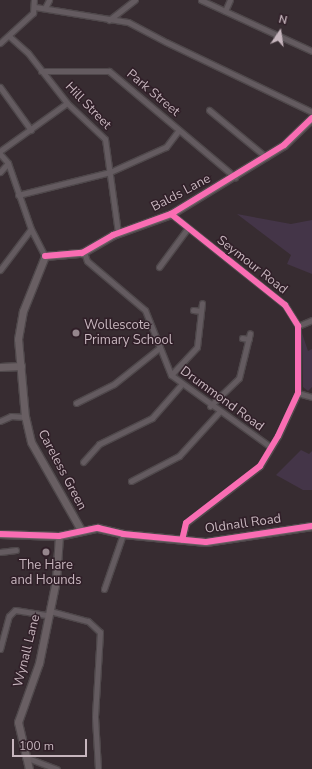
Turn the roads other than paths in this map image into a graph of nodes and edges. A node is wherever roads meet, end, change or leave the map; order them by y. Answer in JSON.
{"nodes":[{"id":1,"x":34,"y":0,"type":"edge"},
{"id":2,"x":49,"y":0,"type":"edge"},
{"id":3,"x":136,"y":0,"type":"edge"},
{"id":4,"x":201,"y":0,"type":"edge"},
{"id":5,"x":230,"y":0,"type":"edge"},
{"id":6,"x":35,"y":7,"type":"junction"},
{"id":7,"x":45,"y":8,"type":"junction"},
{"id":8,"x":225,"y":11,"type":"junction"},
{"id":9,"x":109,"y":20,"type":"junction"},
{"id":10,"x":9,"y":36,"type":"junction"},
{"id":11,"x":0,"y":43,"type":"edge"},
{"id":12,"x":312,"y":50,"type":"edge"},
{"id":13,"x":41,"y":71,"type":"junction"},
{"id":14,"x":0,"y":87,"type":"edge"},
{"id":15,"x":67,"y":103,"type":"junction"},
{"id":16,"x":208,"y":110,"type":"dead end"},
{"id":17,"x":312,"y":117,"type":"edge"},
{"id":18,"x":31,"y":130,"type":"junction"},
{"id":19,"x":179,"y":130,"type":"junction"},
{"id":20,"x":0,"y":151,"type":"edge"},
{"id":21,"x":0,"y":154,"type":"edge"},
{"id":22,"x":266,"y":157,"type":"junction"},
{"id":23,"x":8,"y":163,"type":"junction"},
{"id":24,"x":0,"y":172,"type":"edge"},
{"id":25,"x":110,"y":172,"type":"junction"},
{"id":26,"x":235,"y":176,"type":"junction"},
{"id":27,"x":18,"y":195,"type":"junction"},
{"id":28,"x":170,"y":214,"type":"junction"},
{"id":29,"x":31,"y":229,"type":"junction"},
{"id":30,"x":187,"y":229,"type":"junction"},
{"id":31,"x":118,"y":233,"type":"junction"},
{"id":32,"x":84,"y":252,"type":"junction"},
{"id":33,"x":45,"y":256,"type":"junction"},
{"id":34,"x":159,"y":267,"type":"dead end"},
{"id":35,"x":0,"y":270,"type":"edge"},
{"id":36,"x":202,"y":303,"type":"dead end"},
{"id":37,"x":193,"y":310,"type":"dead end"},
{"id":38,"x":201,"y":311,"type":"junction"},
{"id":39,"x":312,"y":320,"type":"edge"},
{"id":40,"x":298,"y":326,"type":"junction"},
{"id":41,"x":250,"y":333,"type":"dead end"},
{"id":42,"x":242,"y":338,"type":"dead end"},
{"id":43,"x":249,"y":339,"type":"junction"},
{"id":44,"x":158,"y":349,"type":"junction"},
{"id":45,"x":21,"y":366,"type":"junction"},
{"id":46,"x":0,"y":368,"type":"edge"},
{"id":47,"x":171,"y":375,"type":"junction"},
{"id":48,"x":181,"y":385,"type":"junction"},
{"id":49,"x":298,"y":393,"type":"junction"},
{"id":50,"x":312,"y":397,"type":"edge"},
{"id":51,"x":76,"y":404,"type":"dead end"},
{"id":52,"x":210,"y":406,"type":"junction"},
{"id":53,"x":219,"y":412,"type":"junction"},
{"id":54,"x":24,"y":417,"type":"junction"},
{"id":55,"x":0,"y":421,"type":"edge"},
{"id":56,"x":271,"y":447,"type":"junction"},
{"id":57,"x":84,"y":458,"type":"dead end"},
{"id":58,"x":135,"y":482,"type":"dead end"},
{"id":59,"x":312,"y":526,"type":"edge"},
{"id":60,"x":81,"y":530,"type":"junction"},
{"id":61,"x":0,"y":534,"type":"edge"},
{"id":62,"x":123,"y":534,"type":"junction"},
{"id":63,"x":59,"y":536,"type":"junction"},
{"id":64,"x":182,"y":540,"type":"junction"},
{"id":65,"x":16,"y":550,"type":"dead end"},
{"id":66,"x":0,"y":552,"type":"edge"},
{"id":67,"x":106,"y":587,"type":"dead end"},
{"id":68,"x":49,"y":613,"type":"junction"},
{"id":69,"x":0,"y":649,"type":"edge"},
{"id":70,"x":25,"y":757,"type":"junction"},
{"id":71,"x":29,"y":769,"type":"edge"},
{"id":72,"x":57,"y":769,"type":"edge"},
{"id":73,"x":98,"y":769,"type":"edge"}],
"edges":[{"from":1,"to":6,"type":"street"},
{"from":2,"to":7,"type":"street"},
{"from":3,"to":9,"type":"street"},
{"from":4,"to":8,"type":"street"},
{"from":5,"to":8,"type":"street"},
{"from":6,"to":7,"type":"street"},
{"from":6,"to":10,"type":"street"},
{"from":7,"to":9,"type":"street"},
{"from":8,"to":12,"type":"street"},
{"from":9,"to":17,"type":"street"},
{"from":10,"to":11,"type":"street"},
{"from":10,"to":13,"type":"street","name":"Hill Street"},
{"from":13,"to":15,"type":"street","name":"Hill Street"},
{"from":13,"to":19,"type":"street","name":"Park Street"},
{"from":14,"to":18,"type":"street"},
{"from":15,"to":18,"type":"street"},
{"from":15,"to":25,"type":"street","name":"Hill Street"},
{"from":16,"to":22,"type":"street"},
{"from":17,"to":22,"type":"street","name":"Balds Lane"},
{"from":18,"to":20,"type":"street"},
{"from":19,"to":25,"type":"street"},
{"from":19,"to":26,"type":"street","name":"Park Street"},
{"from":21,"to":23,"type":"street"},
{"from":22,"to":26,"type":"street","name":"Balds Lane"},
{"from":23,"to":24,"type":"street"},
{"from":23,"to":27,"type":"street"},
{"from":25,"to":27,"type":"street"},
{"from":25,"to":31,"type":"street","name":"Hill Street"},
{"from":26,"to":28,"type":"street","name":"Balds Lane"},
{"from":27,"to":29,"type":"street"},
{"from":28,"to":30,"type":"street","name":"Seymour Road"},
{"from":28,"to":31,"type":"street","name":"Balds Lane"},
{"from":29,"to":33,"type":"street"},
{"from":29,"to":35,"type":"street"},
{"from":30,"to":34,"type":"street"},
{"from":30,"to":40,"type":"street","name":"Seymour Road"},
{"from":31,"to":32,"type":"street","name":"Balds Lane"},
{"from":32,"to":33,"type":"street","name":"Balds Lane"},
{"from":32,"to":44,"type":"street","name":"Drummond Road"},
{"from":33,"to":45,"type":"street","name":"Careless Green"},
{"from":36,"to":38,"type":"street"},
{"from":37,"to":38,"type":"street"},
{"from":38,"to":47,"type":"street"},
{"from":39,"to":40,"type":"street"},
{"from":40,"to":49,"type":"street"},
{"from":41,"to":43,"type":"street"},
{"from":42,"to":43,"type":"street"},
{"from":43,"to":52,"type":"street"},
{"from":44,"to":47,"type":"street","name":"Drummond Road"},
{"from":44,"to":51,"type":"street"},
{"from":45,"to":46,"type":"street"},
{"from":45,"to":54,"type":"street","name":"Careless Green"},
{"from":47,"to":48,"type":"street","name":"Drummond Road"},
{"from":48,"to":52,"type":"street","name":"Drummond Road"},
{"from":48,"to":57,"type":"street"},
{"from":49,"to":50,"type":"street"},
{"from":49,"to":56,"type":"street"},
{"from":52,"to":53,"type":"street","name":"Drummond Road"},
{"from":53,"to":56,"type":"street","name":"Drummond Road"},
{"from":53,"to":58,"type":"street"},
{"from":54,"to":55,"type":"street"},
{"from":54,"to":60,"type":"street","name":"Careless Green"},
{"from":56,"to":64,"type":"street"},
{"from":59,"to":64,"type":"street","name":"Oldnall Road"},
{"from":60,"to":62,"type":"street","name":"Oldnall Road"},
{"from":60,"to":63,"type":"street","name":"Oldnall Road"},
{"from":61,"to":63,"type":"street","name":"Oldnall Road"},
{"from":62,"to":64,"type":"street","name":"Oldnall Road"},
{"from":62,"to":67,"type":"street"},
{"from":63,"to":68,"type":"street","name":"Wynall Lane"},
{"from":65,"to":66,"type":"street"},
{"from":68,"to":69,"type":"street"},
{"from":68,"to":70,"type":"street","name":"Wynall Lane"},
{"from":68,"to":73,"type":"street"},
{"from":70,"to":71,"type":"street","name":"Wynall Lane"},
{"from":70,"to":72,"type":"street"}]}
